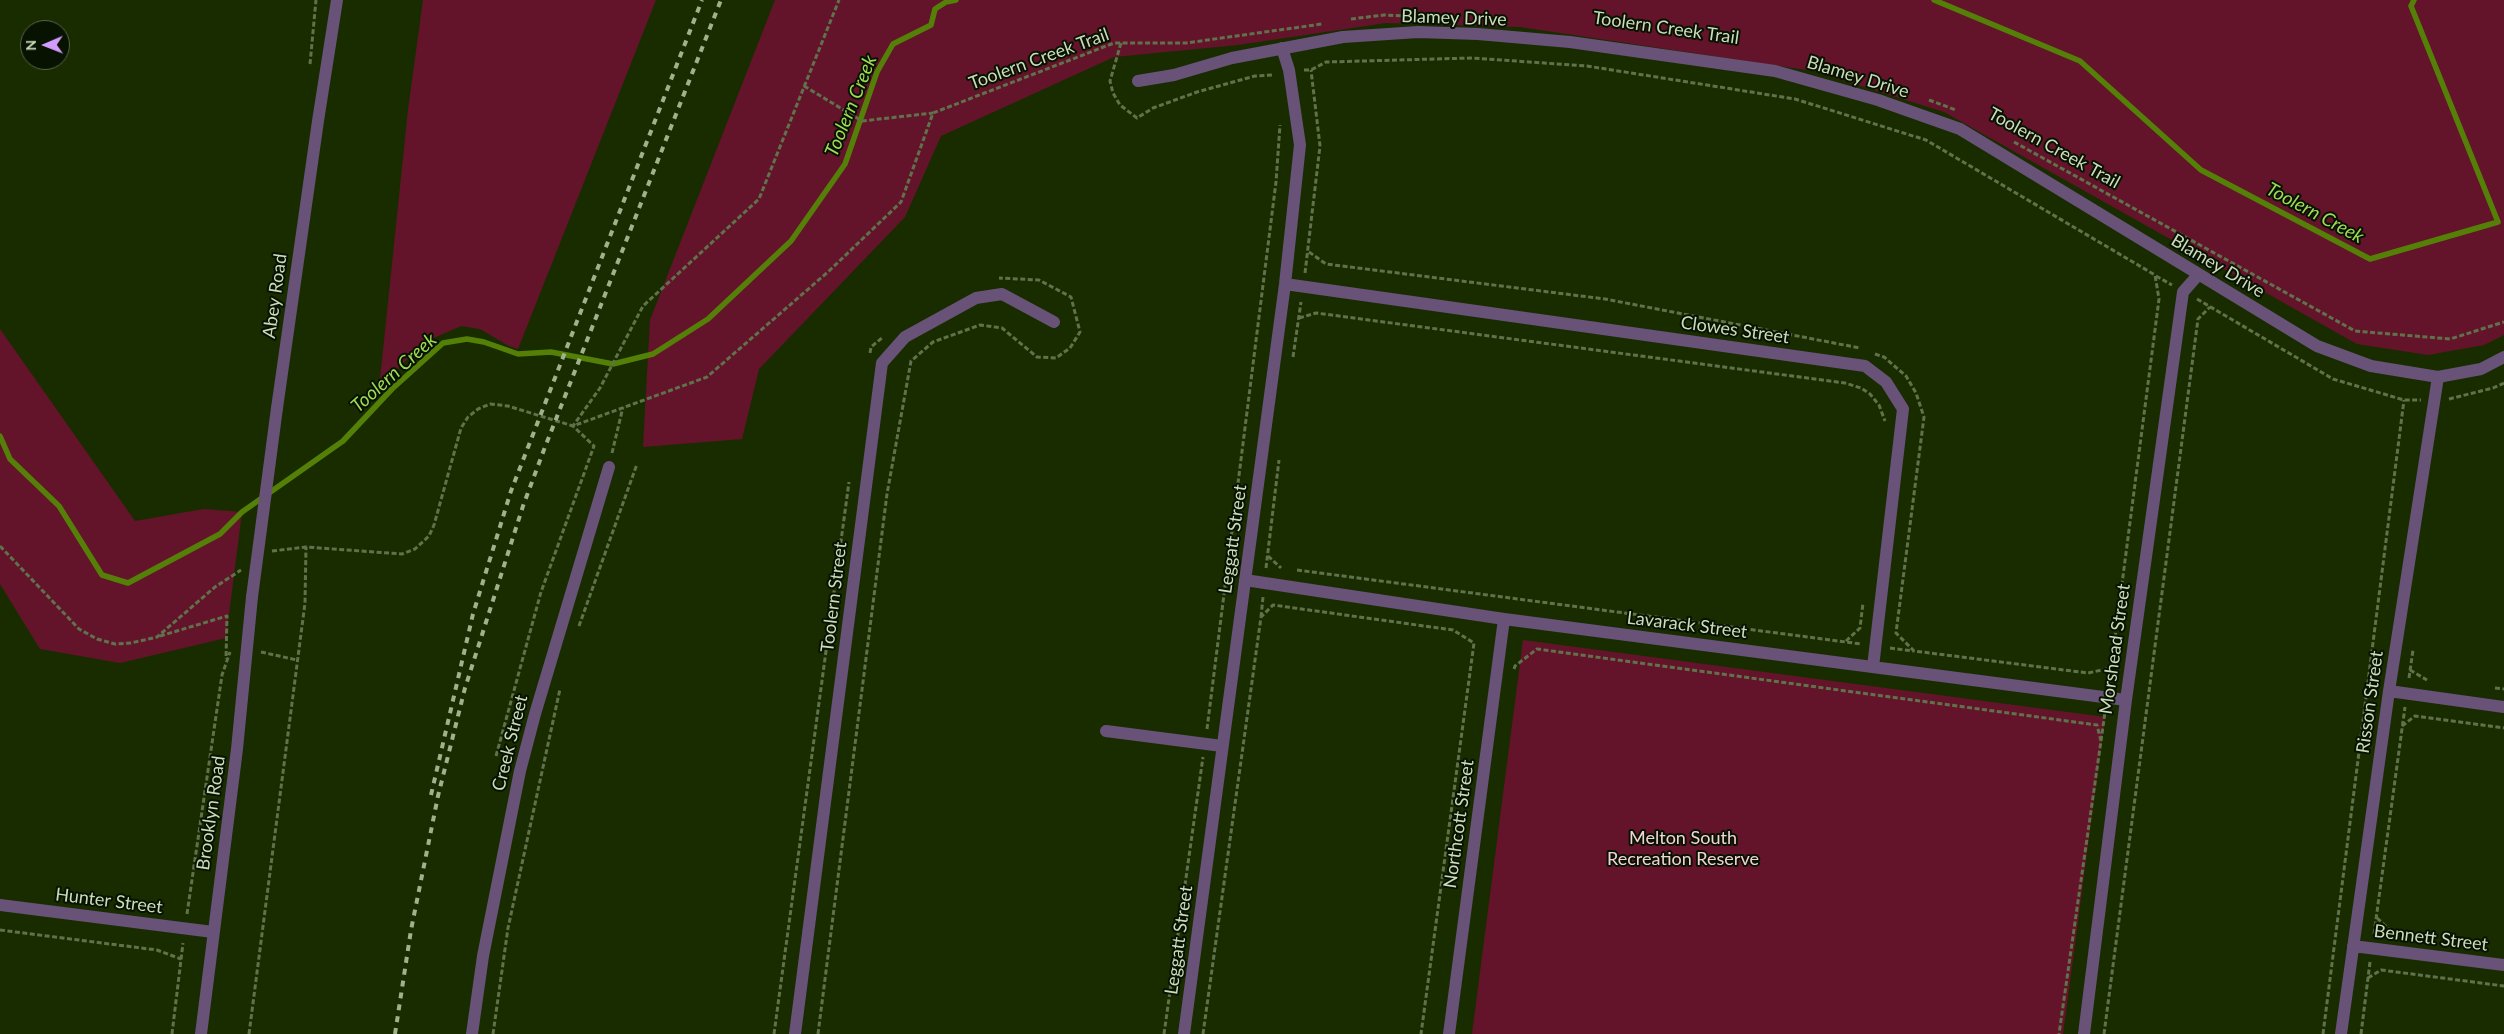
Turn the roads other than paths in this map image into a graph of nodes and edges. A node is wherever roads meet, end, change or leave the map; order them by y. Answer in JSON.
{"nodes":[{"id":1,"x":337,"y":0,"type":"edge"},
{"id":2,"x":1282,"y":48,"type":"junction"},
{"id":3,"x":1138,"y":81,"type":"dead end"},
{"id":4,"x":2198,"y":275,"type":"junction"},
{"id":5,"x":1285,"y":284,"type":"junction"},
{"id":6,"x":1054,"y":322,"type":"dead end"},
{"id":7,"x":2504,"y":357,"type":"edge"},
{"id":8,"x":2438,"y":377,"type":"junction"},
{"id":9,"x":609,"y":466,"type":"road end"},
{"id":10,"x":1245,"y":580,"type":"junction"},
{"id":11,"x":252,"y":597,"type":"joint"},
{"id":12,"x":1504,"y":619,"type":"junction"},
{"id":13,"x":1873,"y":667,"type":"junction"},
{"id":14,"x":2389,"y":691,"type":"junction"},
{"id":15,"x":2126,"y":700,"type":"junction"},
{"id":16,"x":2504,"y":707,"type":"edge"},
{"id":17,"x":1106,"y":731,"type":"dead end"},
{"id":18,"x":1222,"y":746,"type":"junction"},
{"id":19,"x":0,"y":905,"type":"edge"},
{"id":20,"x":213,"y":932,"type":"junction"},
{"id":21,"x":2353,"y":946,"type":"junction"},
{"id":22,"x":2504,"y":965,"type":"edge"},
{"id":23,"x":201,"y":1034,"type":"edge"},
{"id":24,"x":472,"y":1034,"type":"edge"},
{"id":25,"x":795,"y":1034,"type":"edge"},
{"id":26,"x":1184,"y":1034,"type":"edge"},
{"id":27,"x":1449,"y":1034,"type":"edge"},
{"id":28,"x":2084,"y":1034,"type":"edge"},
{"id":29,"x":2341,"y":1034,"type":"edge"}],
"edges":[{"from":1,"to":11,"type":"street","name":"Abey Road","bridge":true},
{"from":2,"to":3,"type":"street","name":"Blamey Drive"},
{"from":2,"to":4,"type":"street","name":"Blamey Drive"},
{"from":2,"to":5,"type":"street","name":"Leggatt Street"},
{"from":4,"to":8,"type":"street","name":"Blamey Drive"},
{"from":4,"to":15,"type":"street","name":"Morshead Street"},
{"from":5,"to":10,"type":"street","name":"Leggatt Street"},
{"from":5,"to":13,"type":"street","name":"Clowes Street"},
{"from":6,"to":25,"type":"street","name":"Toolern Street"},
{"from":7,"to":8,"type":"street","name":"Blamey Drive"},
{"from":8,"to":14,"type":"street","name":"Risson Street"},
{"from":9,"to":24,"type":"street","name":"Creek Street"},
{"from":10,"to":12,"type":"street","name":"Lavarack Street"},
{"from":10,"to":18,"type":"street","name":"Leggatt Street"},
{"from":11,"to":20,"type":"street","name":"Brooklyn Road"},
{"from":12,"to":13,"type":"street","name":"Lavarack Street"},
{"from":12,"to":27,"type":"street","name":"Northcott Street"},
{"from":13,"to":15,"type":"street","name":"Lavarack Street"},
{"from":14,"to":16,"type":"street"},
{"from":14,"to":21,"type":"street","name":"Risson Street"},
{"from":15,"to":28,"type":"street","name":"Morshead Street"},
{"from":17,"to":18,"type":"street"},
{"from":18,"to":26,"type":"street","name":"Leggatt Street"},
{"from":19,"to":20,"type":"street","name":"Hunter Street"},
{"from":20,"to":23,"type":"street","name":"Brooklyn Road"},
{"from":21,"to":22,"type":"street","name":"Bennett Street"},
{"from":21,"to":29,"type":"street","name":"Risson Street"}]}
